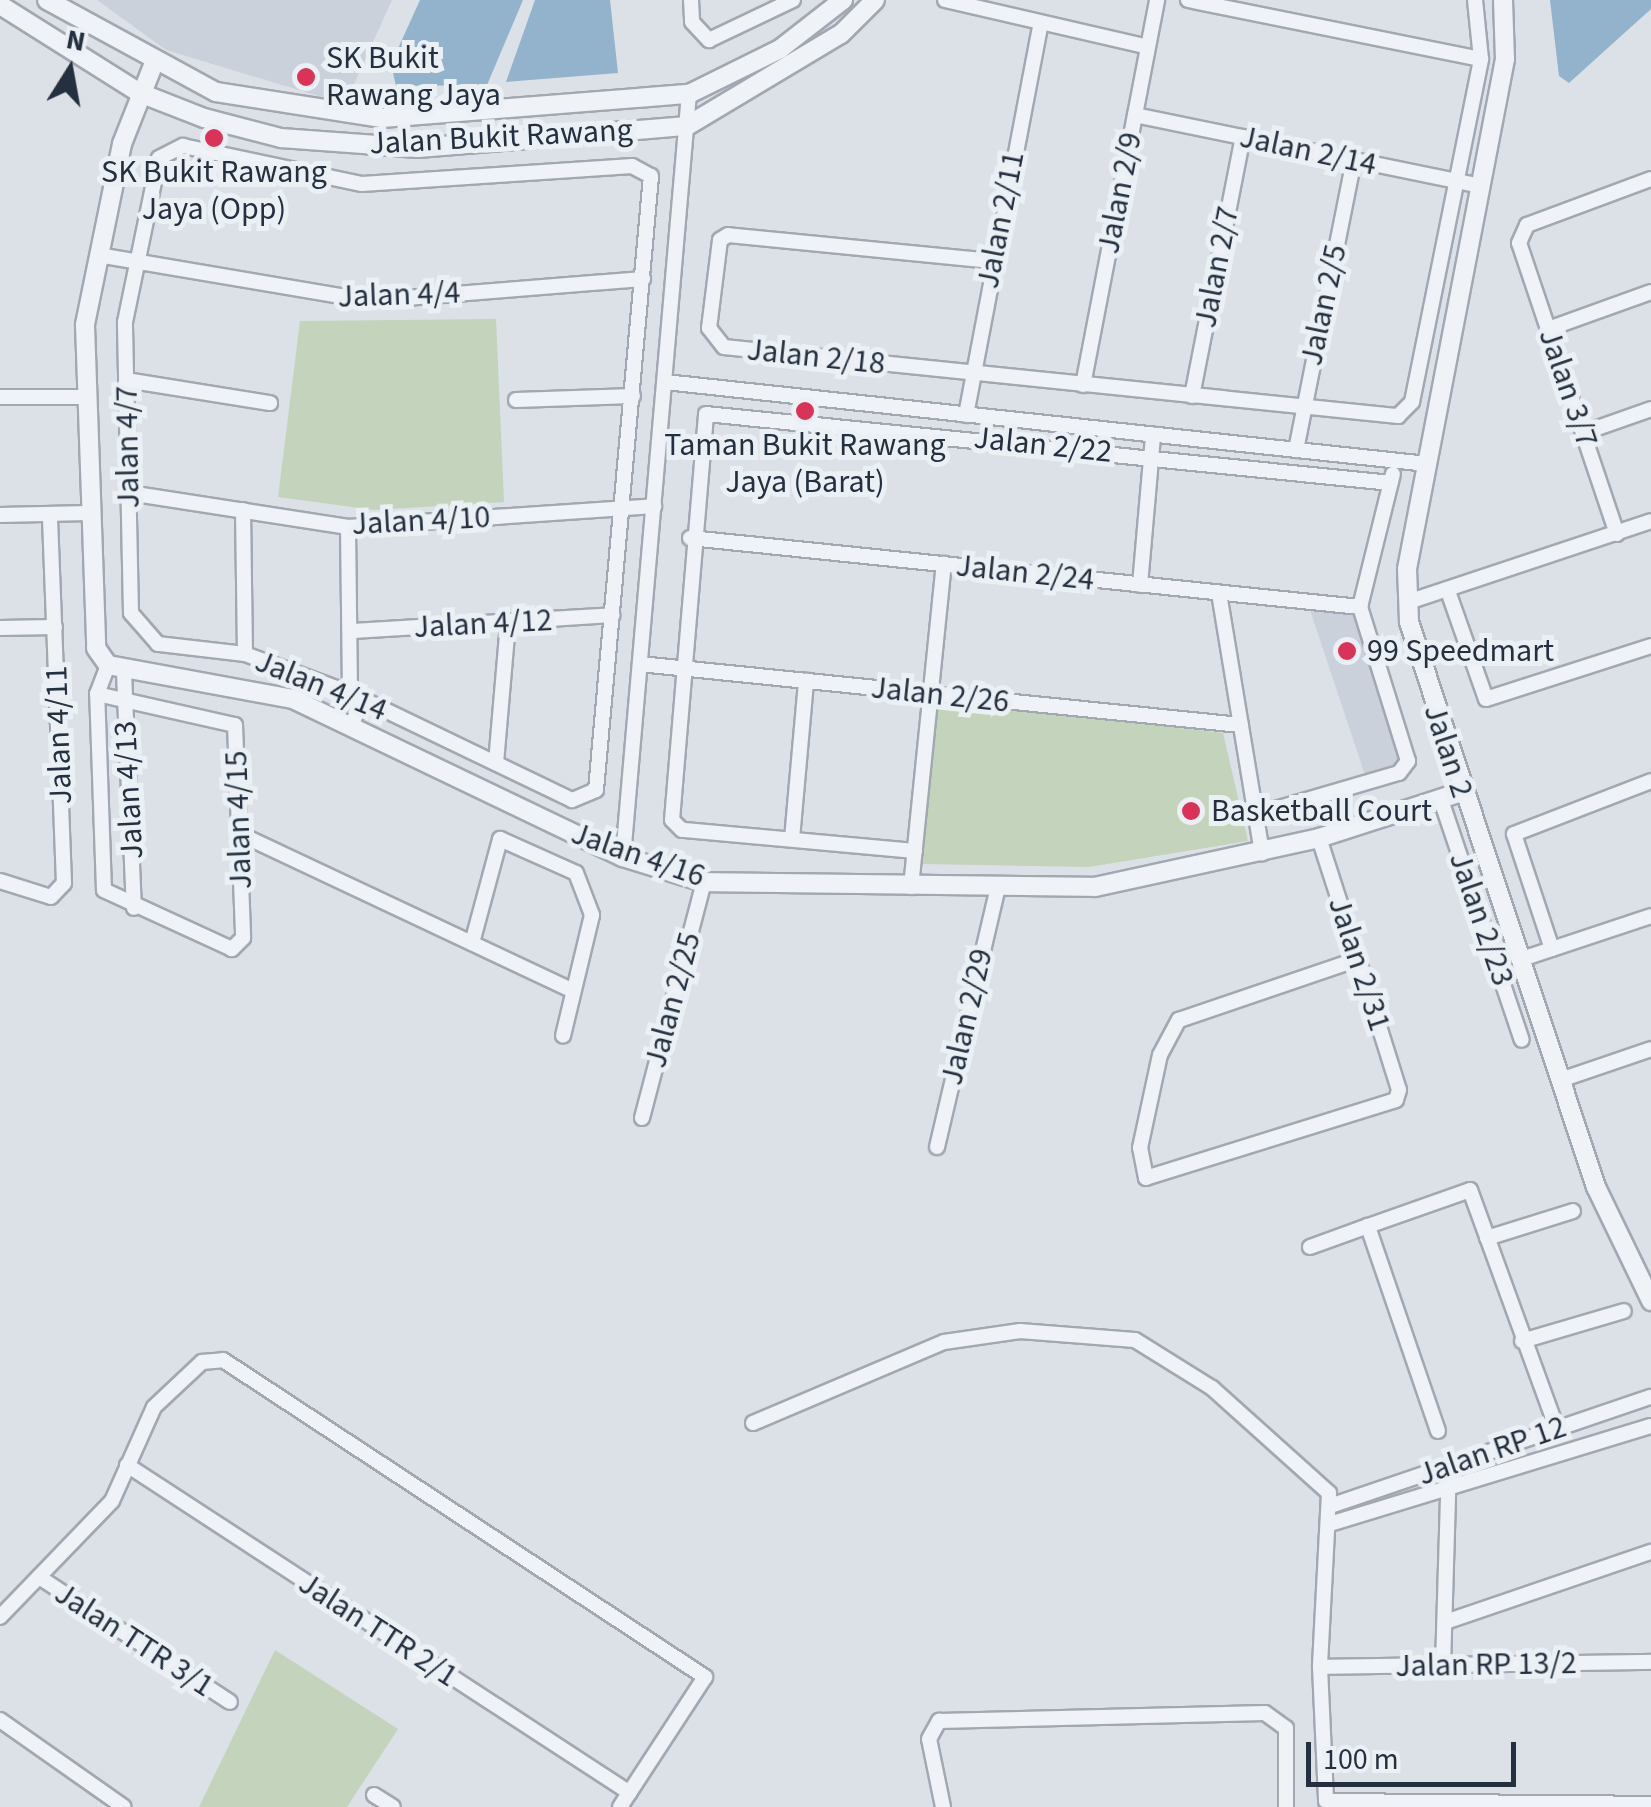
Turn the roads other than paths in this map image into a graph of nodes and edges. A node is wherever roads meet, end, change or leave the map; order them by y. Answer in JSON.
{"nodes":[{"id":1,"x":48,"y":0,"type":"edge"},
{"id":2,"x":691,"y":0,"type":"edge"},
{"id":3,"x":793,"y":0,"type":"edge"},
{"id":4,"x":843,"y":0,"type":"edge"},
{"id":5,"x":876,"y":0,"type":"edge"},
{"id":6,"x":945,"y":0,"type":"edge"},
{"id":7,"x":1157,"y":0,"type":"edge"},
{"id":8,"x":1188,"y":0,"type":"edge"},
{"id":9,"x":1475,"y":0,"type":"edge"},
{"id":10,"x":1502,"y":0,"type":"edge"},
{"id":11,"x":0,"y":5,"type":"edge"},
{"id":12,"x":1040,"y":26,"type":"junction"},
{"id":13,"x":1148,"y":47,"type":"junction"},
{"id":14,"x":1481,"y":59,"type":"junction"},
{"id":15,"x":154,"y":62,"type":"junction"},
{"id":16,"x":140,"y":93,"type":"junction"},
{"id":17,"x":689,"y":94,"type":"junction"},
{"id":18,"x":1134,"y":115,"type":"junction"},
{"id":19,"x":688,"y":126,"type":"junction"},
{"id":20,"x":1243,"y":137,"type":"junction"},
{"id":21,"x":1354,"y":160,"type":"junction"},
{"id":22,"x":1651,"y":179,"type":"edge"},
{"id":23,"x":1457,"y":181,"type":"junction"},
{"id":24,"x":1481,"y":186,"type":"junction"},
{"id":25,"x":98,"y":255,"type":"junction"},
{"id":26,"x":992,"y":261,"type":"junction"},
{"id":27,"x":136,"y":262,"type":"junction"},
{"id":28,"x":643,"y":279,"type":"junction"},
{"id":29,"x":1651,"y":292,"type":"edge"},
{"id":30,"x":1548,"y":329,"type":"junction"},
{"id":31,"x":972,"y":373,"type":"junction"},
{"id":32,"x":126,"y":380,"type":"junction"},
{"id":33,"x":665,"y":382,"type":"junction"},
{"id":34,"x":1083,"y":385,"type":"junction"},
{"id":35,"x":633,"y":396,"type":"junction"},
{"id":36,"x":1192,"y":396,"type":"junction"},
{"id":37,"x":83,"y":397,"type":"junction"},
{"id":38,"x":0,"y":398,"type":"edge"},
{"id":39,"x":516,"y":400,"type":"dead end"},
{"id":40,"x":270,"y":403,"type":"dead end"},
{"id":41,"x":1651,"y":409,"type":"edge"},
{"id":42,"x":1302,"y":410,"type":"junction"},
{"id":43,"x":966,"y":415,"type":"junction"},
{"id":44,"x":1583,"y":433,"type":"junction"},
{"id":45,"x":1153,"y":435,"type":"junction"},
{"id":46,"x":1296,"y":450,"type":"junction"},
{"id":47,"x":1151,"y":456,"type":"junction"},
{"id":48,"x":1395,"y":461,"type":"junction"},
{"id":49,"x":1427,"y":464,"type":"junction"},
{"id":50,"x":1391,"y":483,"type":"junction"},
{"id":51,"x":129,"y":493,"type":"junction"},
{"id":52,"x":654,"y":506,"type":"junction"},
{"id":53,"x":623,"y":508,"type":"junction"},
{"id":54,"x":243,"y":510,"type":"junction"},
{"id":55,"x":88,"y":513,"type":"junction"},
{"id":56,"x":50,"y":514,"type":"junction"},
{"id":57,"x":0,"y":515,"type":"edge"},
{"id":58,"x":1651,"y":521,"type":"edge"},
{"id":59,"x":348,"y":528,"type":"junction"},
{"id":60,"x":1616,"y":534,"type":"junction"},
{"id":61,"x":690,"y":538,"type":"junction"},
{"id":62,"x":944,"y":564,"type":"junction"},
{"id":63,"x":1140,"y":584,"type":"junction"},
{"id":64,"x":1219,"y":593,"type":"junction"},
{"id":65,"x":1449,"y":594,"type":"junction"},
{"id":66,"x":1408,"y":602,"type":"junction"},
{"id":67,"x":1360,"y":607,"type":"junction"},
{"id":68,"x":613,"y":615,"type":"junction"},
{"id":69,"x":508,"y":623,"type":"junction"},
{"id":70,"x":55,"y":627,"type":"junction"},
{"id":71,"x":0,"y":628,"type":"edge"},
{"id":72,"x":144,"y":628,"type":"joint"},
{"id":73,"x":353,"y":631,"type":"junction"},
{"id":74,"x":1651,"y":646,"type":"edge"},
{"id":75,"x":245,"y":654,"type":"junction"},
{"id":76,"x":640,"y":664,"type":"junction"},
{"id":77,"x":680,"y":668,"type":"junction"},
{"id":78,"x":116,"y":669,"type":"junction"},
{"id":79,"x":806,"y":681,"type":"junction"},
{"id":80,"x":98,"y":694,"type":"junction"},
{"id":81,"x":930,"y":694,"type":"junction"},
{"id":82,"x":356,"y":696,"type":"junction"},
{"id":83,"x":124,"y":699,"type":"junction"},
{"id":84,"x":351,"y":726,"type":"junction"},
{"id":85,"x":1240,"y":726,"type":"junction"},
{"id":86,"x":496,"y":763,"type":"junction"},
{"id":87,"x":1651,"y":781,"type":"edge"},
{"id":88,"x":1461,"y":792,"type":"junction"},
{"id":89,"x":1440,"y":798,"type":"junction"},
{"id":90,"x":1255,"y":815,"type":"junction"},
{"id":91,"x":242,"y":835,"type":"junction"},
{"id":92,"x":1319,"y":838,"type":"junction"},
{"id":93,"x":792,"y":840,"type":"junction"},
{"id":94,"x":914,"y":851,"type":"junction"},
{"id":95,"x":1262,"y":853,"type":"junction"},
{"id":96,"x":623,"y":857,"type":"junction"},
{"id":97,"x":0,"y":882,"type":"edge"},
{"id":98,"x":704,"y":882,"type":"junction"},
{"id":99,"x":911,"y":887,"type":"junction"},
{"id":100,"x":998,"y":887,"type":"junction"},
{"id":101,"x":134,"y":908,"type":"junction"},
{"id":102,"x":1651,"y":916,"type":"edge"},
{"id":103,"x":472,"y":943,"type":"junction"},
{"id":104,"x":1552,"y":950,"type":"junction"},
{"id":105,"x":1358,"y":959,"type":"junction"},
{"id":106,"x":1519,"y":960,"type":"junction"},
{"id":107,"x":573,"y":991,"type":"junction"},
{"id":108,"x":563,"y":1036,"type":"dead end"},
{"id":109,"x":1522,"y":1040,"type":"dead end"},
{"id":110,"x":1651,"y":1049,"type":"edge"},
{"id":111,"x":1560,"y":1080,"type":"junction"},
{"id":112,"x":642,"y":1118,"type":"dead end"},
{"id":113,"x":937,"y":1147,"type":"dead end"},
{"id":114,"x":1573,"y":1211,"type":"dead end"},
{"id":115,"x":1368,"y":1226,"type":"junction"},
{"id":116,"x":1487,"y":1238,"type":"junction"},
{"id":117,"x":1310,"y":1247,"type":"dead end"},
{"id":118,"x":1651,"y":1301,"type":"edge"},
{"id":119,"x":1624,"y":1312,"type":"dead end"},
{"id":120,"x":1522,"y":1341,"type":"junction"},
{"id":121,"x":1651,"y":1397,"type":"edge"},
{"id":122,"x":753,"y":1424,"type":"dead end"},
{"id":123,"x":1651,"y":1426,"type":"edge"},
{"id":124,"x":1557,"y":1430,"type":"junction"},
{"id":125,"x":1438,"y":1431,"type":"dead end"},
{"id":126,"x":128,"y":1465,"type":"junction"},
{"id":127,"x":1448,"y":1493,"type":"junction"},
{"id":128,"x":1333,"y":1505,"type":"junction"},
{"id":129,"x":1332,"y":1523,"type":"junction"},
{"id":130,"x":1651,"y":1552,"type":"edge"},
{"id":131,"x":39,"y":1577,"type":"junction"},
{"id":132,"x":0,"y":1616,"type":"edge"},
{"id":133,"x":1444,"y":1622,"type":"junction"},
{"id":134,"x":1651,"y":1662,"type":"edge"},
{"id":135,"x":1444,"y":1666,"type":"junction"},
{"id":136,"x":1320,"y":1667,"type":"junction"},
{"id":137,"x":230,"y":1702,"type":"dead end"},
{"id":138,"x":0,"y":1720,"type":"edge"},
{"id":139,"x":630,"y":1793,"type":"junction"},
{"id":140,"x":374,"y":1795,"type":"dead end"},
{"id":141,"x":1651,"y":1804,"type":"edge"},
{"id":142,"x":124,"y":1807,"type":"edge"},
{"id":143,"x":392,"y":1807,"type":"edge"},
{"id":144,"x":620,"y":1807,"type":"edge"},
{"id":145,"x":943,"y":1807,"type":"edge"},
{"id":146,"x":1286,"y":1807,"type":"edge"}],
"edges":[{"from":1,"to":15,"type":"street","name":"Jalan Bukit Rawang"},
{"from":2,"to":3,"type":"street"},
{"from":4,"to":17,"type":"street","name":"Jalan Bukit Rawang"},
{"from":5,"to":19,"type":"street","name":"Jalan Bukit Rawang"},
{"from":6,"to":12,"type":"street"},
{"from":7,"to":13,"type":"street","name":"Jalan 2/9"},
{"from":8,"to":14,"type":"street"},
{"from":9,"to":14,"type":"street"},
{"from":10,"to":24,"type":"street","name":"Jalan 2"},
{"from":11,"to":16,"type":"street","name":"Jalan Bukit Rawang"},
{"from":12,"to":13,"type":"street"},
{"from":12,"to":26,"type":"street","name":"Jalan 2/11"},
{"from":13,"to":18,"type":"street","name":"Jalan 2/9"},
{"from":14,"to":23,"type":"street"},
{"from":15,"to":16,"type":"street"},
{"from":15,"to":17,"type":"street","name":"Jalan Bukit Rawang"},
{"from":16,"to":19,"type":"street","name":"Jalan Bukit Rawang"},
{"from":16,"to":25,"type":"street"},
{"from":17,"to":19,"type":"street"},
{"from":18,"to":20,"type":"street","name":"Jalan 2/14"},
{"from":18,"to":34,"type":"street","name":"Jalan 2/9"},
{"from":19,"to":33,"type":"street"},
{"from":20,"to":21,"type":"street","name":"Jalan 2/14"},
{"from":20,"to":36,"type":"street","name":"Jalan 2/7"},
{"from":21,"to":23,"type":"street","name":"Jalan 2/14"},
{"from":21,"to":42,"type":"street","name":"Jalan 2/5"},
{"from":22,"to":30,"type":"street","name":"Jalan 3/7"},
{"from":23,"to":24,"type":"street","name":"Jalan 2/14"},
{"from":23,"to":42,"type":"street"},
{"from":24,"to":49,"type":"street","name":"Jalan 2"},
{"from":25,"to":27,"type":"street","name":"Jalan 4/4"},
{"from":25,"to":37,"type":"street"},
{"from":26,"to":31,"type":"street","name":"Jalan 2/11"},
{"from":26,"to":31,"type":"street","name":"Jalan 2/18"},
{"from":27,"to":28,"type":"street","name":"Jalan 4/4"},
{"from":27,"to":28,"type":"street","name":"Jalan 4/7"},
{"from":27,"to":32,"type":"street","name":"Jalan 4/7"},
{"from":28,"to":35,"type":"street"},
{"from":29,"to":30,"type":"street"},
{"from":30,"to":44,"type":"street","name":"Jalan 3/7"},
{"from":31,"to":34,"type":"street"},
{"from":31,"to":43,"type":"street","name":"Jalan 2/11"},
{"from":32,"to":40,"type":"street"},
{"from":32,"to":51,"type":"street","name":"Jalan 4/7"},
{"from":33,"to":43,"type":"street"},
{"from":33,"to":52,"type":"street"},
{"from":34,"to":36,"type":"street"},
{"from":35,"to":39,"type":"street"},
{"from":35,"to":53,"type":"street"},
{"from":36,"to":42,"type":"street"},
{"from":37,"to":38,"type":"street"},
{"from":37,"to":55,"type":"street"},
{"from":41,"to":44,"type":"street"},
{"from":42,"to":46,"type":"street","name":"Jalan 2/5"},
{"from":43,"to":45,"type":"street"},
{"from":44,"to":60,"type":"street","name":"Jalan 3/7"},
{"from":45,"to":46,"type":"street"},
{"from":45,"to":47,"type":"street"},
{"from":46,"to":48,"type":"street"},
{"from":47,"to":50,"type":"street","name":"Jalan 2/22"},
{"from":47,"to":61,"type":"street","name":"Jalan 2/22"},
{"from":47,"to":63,"type":"street"},
{"from":48,"to":49,"type":"street"},
{"from":48,"to":50,"type":"street"},
{"from":49,"to":66,"type":"street","name":"Jalan 2"},
{"from":50,"to":67,"type":"street"},
{"from":51,"to":54,"type":"street","name":"Jalan 4/10"},
{"from":51,"to":72,"type":"street","name":"Jalan 4/7"},
{"from":52,"to":53,"type":"street","name":"Jalan 4/10"},
{"from":52,"to":76,"type":"street"},
{"from":53,"to":59,"type":"street","name":"Jalan 4/10"},
{"from":53,"to":68,"type":"street"},
{"from":54,"to":59,"type":"street","name":"Jalan 4/10"},
{"from":54,"to":75,"type":"street"},
{"from":55,"to":56,"type":"street"},
{"from":55,"to":78,"type":"street"},
{"from":56,"to":57,"type":"street"},
{"from":56,"to":70,"type":"street","name":"Jalan 4/11"},
{"from":58,"to":60,"type":"street"},
{"from":59,"to":73,"type":"street"},
{"from":60,"to":65,"type":"street"},
{"from":61,"to":62,"type":"street","name":"Jalan 2/24"},
{"from":61,"to":77,"type":"street"},
{"from":62,"to":63,"type":"street","name":"Jalan 2/24"},
{"from":62,"to":81,"type":"street"},
{"from":63,"to":64,"type":"street","name":"Jalan 2/24"},
{"from":64,"to":67,"type":"street","name":"Jalan 2/24"},
{"from":64,"to":85,"type":"street"},
{"from":65,"to":66,"type":"street"},
{"from":65,"to":74,"type":"street"},
{"from":66,"to":88,"type":"street","name":"Jalan 2"},
{"from":67,"to":90,"type":"street"},
{"from":68,"to":69,"type":"street","name":"Jalan 4/12"},
{"from":68,"to":86,"type":"street","name":"Jalan 4/14"},
{"from":69,"to":73,"type":"street","name":"Jalan 4/12"},
{"from":69,"to":86,"type":"street"},
{"from":70,"to":71,"type":"street"},
{"from":70,"to":97,"type":"street","name":"Jalan 4/11"},
{"from":72,"to":75,"type":"street","name":"Jalan 4/14"},
{"from":73,"to":82,"type":"street"},
{"from":75,"to":82,"type":"street","name":"Jalan 4/14"},
{"from":76,"to":77,"type":"street","name":"Jalan 2/26"},
{"from":76,"to":96,"type":"street"},
{"from":77,"to":79,"type":"street","name":"Jalan 2/26"},
{"from":77,"to":93,"type":"street"},
{"from":78,"to":80,"type":"street"},
{"from":78,"to":83,"type":"street","name":"Jalan 4/13"},
{"from":78,"to":84,"type":"street","name":"Jalan 4/16"},
{"from":79,"to":81,"type":"street","name":"Jalan 2/26"},
{"from":79,"to":93,"type":"street"},
{"from":80,"to":83,"type":"street","name":"Jalan 4/15"},
{"from":80,"to":101,"type":"street"},
{"from":81,"to":85,"type":"street","name":"Jalan 2/26"},
{"from":81,"to":94,"type":"street"},
{"from":82,"to":84,"type":"street"},
{"from":82,"to":86,"type":"street","name":"Jalan 4/14"},
{"from":83,"to":91,"type":"street","name":"Jalan 4/15"},
{"from":83,"to":101,"type":"street","name":"Jalan 4/13"},
{"from":84,"to":96,"type":"street","name":"Jalan 4/16"},
{"from":85,"to":90,"type":"street"},
{"from":87,"to":104,"type":"street"},
{"from":88,"to":89,"type":"street","name":"Jalan 4/16"},
{"from":88,"to":106,"type":"street","name":"Jalan 2"},
{"from":89,"to":92,"type":"street","name":"Jalan 4/16"},
{"from":89,"to":109,"type":"street","name":"Jalan 2/23"},
{"from":90,"to":95,"type":"street"},
{"from":91,"to":101,"type":"street","name":"Jalan 4/15"},
{"from":91,"to":103,"type":"street"},
{"from":92,"to":95,"type":"street","name":"Jalan 4/16"},
{"from":92,"to":105,"type":"street","name":"Jalan 2/31"},
{"from":93,"to":94,"type":"street"},
{"from":94,"to":99,"type":"street"},
{"from":95,"to":100,"type":"street","name":"Jalan 4/16"},
{"from":96,"to":98,"type":"street","name":"Jalan 4/16"},
{"from":98,"to":99,"type":"street","name":"Jalan 4/16"},
{"from":98,"to":112,"type":"street","name":"Jalan 2/25"},
{"from":99,"to":100,"type":"street","name":"Jalan 4/16"},
{"from":100,"to":113,"type":"street","name":"Jalan 2/29"},
{"from":102,"to":104,"type":"street"},
{"from":103,"to":107,"type":"street"},
{"from":103,"to":107,"type":"street"},
{"from":104,"to":106,"type":"street"},
{"from":105,"to":105,"type":"street","name":"Jalan 2/31"},
{"from":106,"to":111,"type":"street","name":"Jalan 2"},
{"from":107,"to":108,"type":"street"},
{"from":110,"to":111,"type":"street"},
{"from":111,"to":118,"type":"street","name":"Jalan 2"},
{"from":114,"to":116,"type":"street"},
{"from":115,"to":116,"type":"street"},
{"from":115,"to":117,"type":"street"},
{"from":115,"to":125,"type":"street"},
{"from":116,"to":120,"type":"street"},
{"from":119,"to":120,"type":"street"},
{"from":120,"to":124,"type":"street"},
{"from":121,"to":124,"type":"street","name":"Jalan RP 12"},
{"from":122,"to":128,"type":"street"},
{"from":123,"to":127,"type":"street"},
{"from":124,"to":128,"type":"street","name":"Jalan RP 12"},
{"from":126,"to":131,"type":"street"},
{"from":126,"to":139,"type":"street","name":"Jalan TTR 2/1"},
{"from":126,"to":139,"type":"street"},
{"from":127,"to":129,"type":"street"},
{"from":127,"to":133,"type":"street"},
{"from":128,"to":129,"type":"street"},
{"from":129,"to":136,"type":"street"},
{"from":130,"to":133,"type":"street"},
{"from":131,"to":132,"type":"street"},
{"from":131,"to":137,"type":"street","name":"Jalan TTR 3/1"},
{"from":133,"to":135,"type":"street"},
{"from":134,"to":135,"type":"street","name":"Jalan RP 13/2"},
{"from":135,"to":136,"type":"street","name":"Jalan RP 13/2"},
{"from":136,"to":141,"type":"street"},
{"from":138,"to":142,"type":"street"},
{"from":139,"to":144,"type":"street"},
{"from":140,"to":143,"type":"street"},
{"from":145,"to":146,"type":"street"}]}
